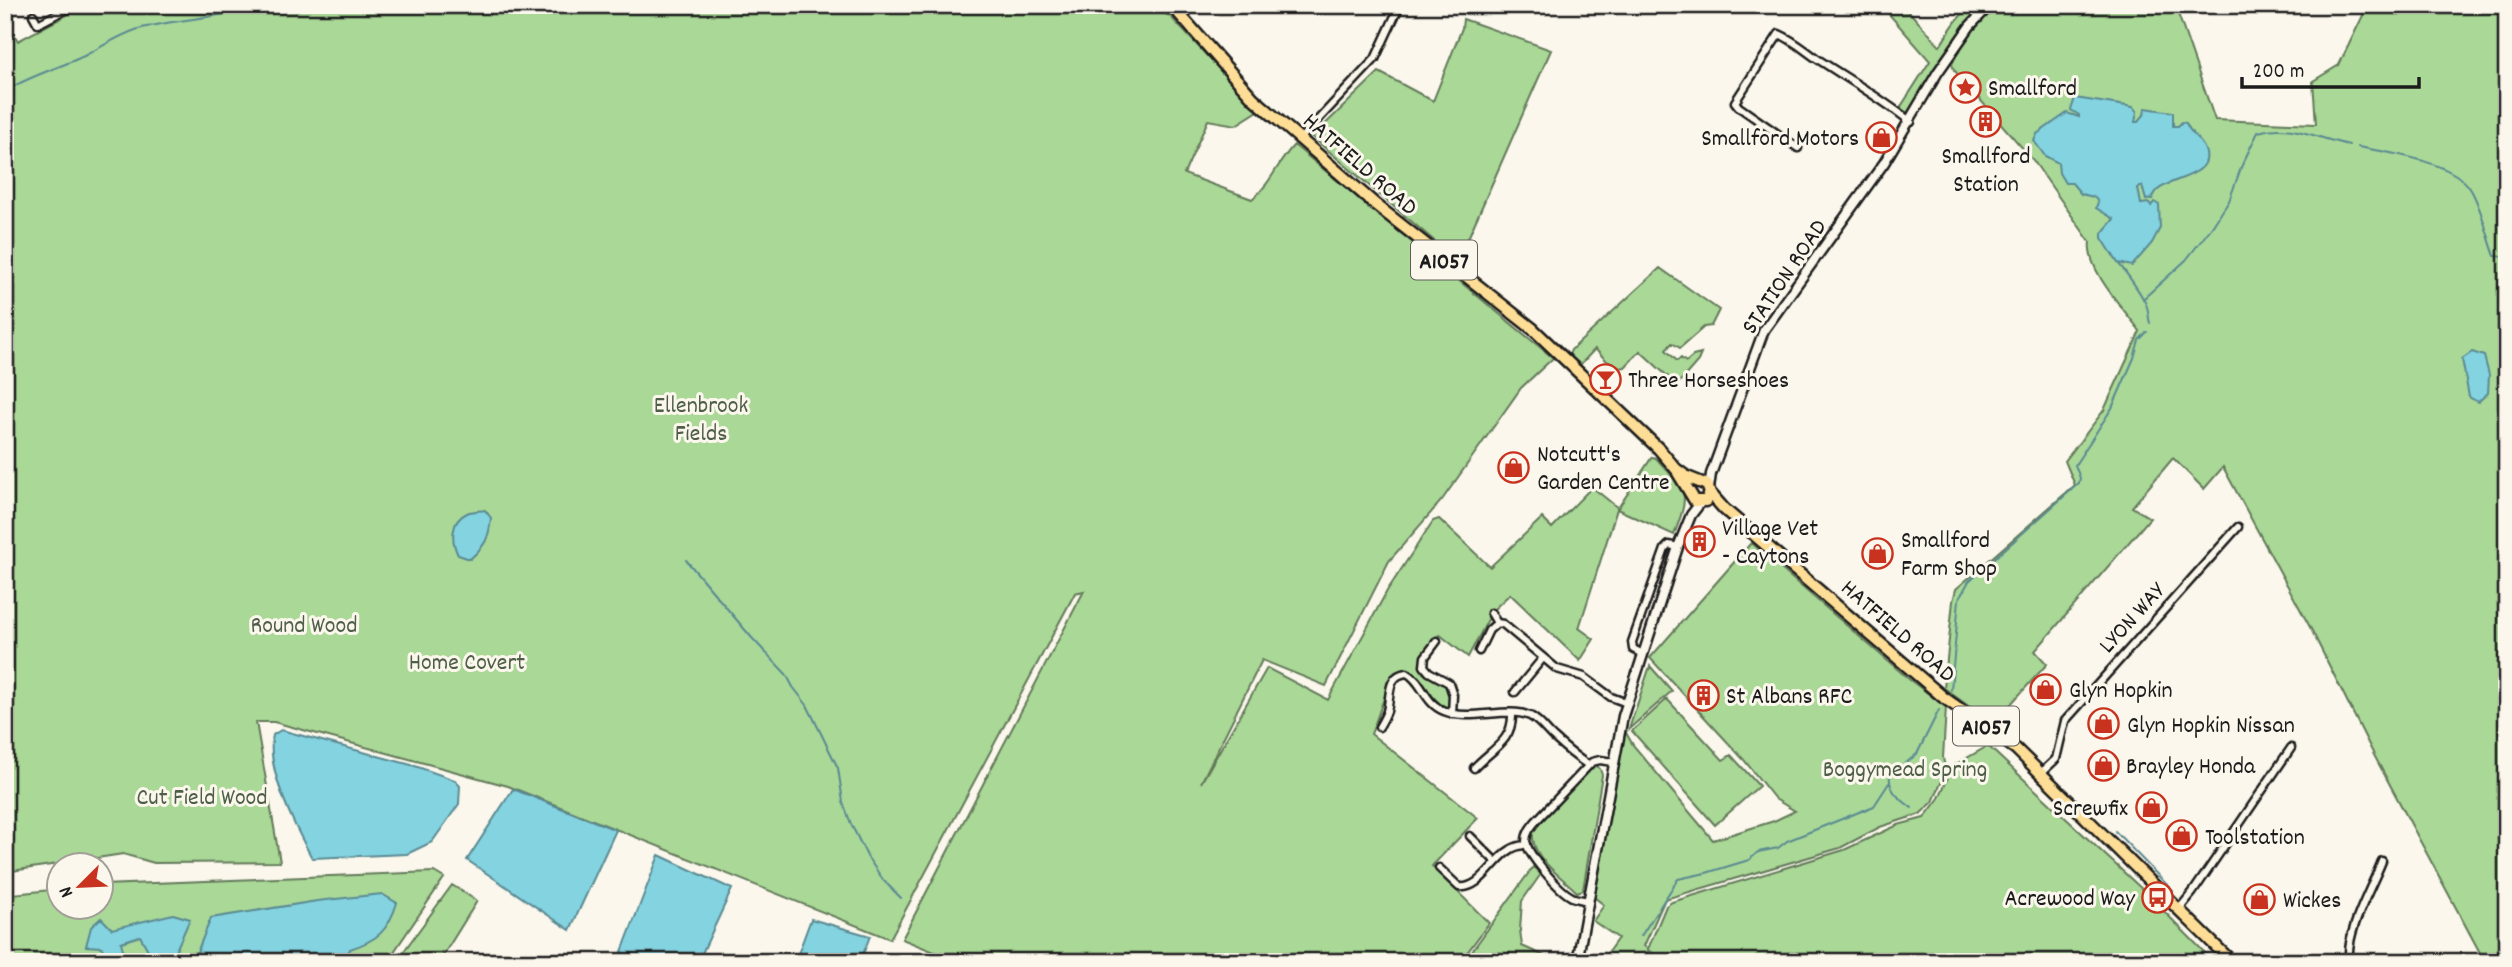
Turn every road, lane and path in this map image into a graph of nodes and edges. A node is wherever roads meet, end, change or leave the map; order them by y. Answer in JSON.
{"nodes":[{"id":1,"x":74,"y":5,"type":"edge"},
{"id":2,"x":1169,"y":5,"type":"edge"},
{"id":3,"x":1400,"y":5,"type":"edge"},
{"id":4,"x":1990,"y":5,"type":"edge"},
{"id":5,"x":33,"y":15,"type":"dead end"},
{"id":6,"x":1911,"y":122,"type":"junction"},
{"id":7,"x":1300,"y":139,"type":"junction"},
{"id":8,"x":1798,"y":148,"type":"dead end"},
{"id":9,"x":1676,"y":469,"type":"junction"},
{"id":10,"x":1705,"y":486,"type":"junction"},
{"id":11,"x":1696,"y":498,"type":"junction"},
{"id":12,"x":1719,"y":505,"type":"junction"},
{"id":13,"x":2238,"y":527,"type":"dead end"},
{"id":14,"x":1678,"y":547,"type":"junction"},
{"id":15,"x":1491,"y":613,"type":"dead end"},
{"id":16,"x":1497,"y":622,"type":"junction"},
{"id":17,"x":1437,"y":641,"type":"dead end"},
{"id":18,"x":1479,"y":651,"type":"dead end"},
{"id":19,"x":1643,"y":654,"type":"junction"},
{"id":20,"x":1543,"y":658,"type":"junction"},
{"id":21,"x":1515,"y":692,"type":"dead end"},
{"id":22,"x":1627,"y":703,"type":"junction"},
{"id":23,"x":1452,"y":714,"type":"junction"},
{"id":24,"x":1512,"y":714,"type":"junction"},
{"id":25,"x":1378,"y":727,"type":"dead end"},
{"id":26,"x":2291,"y":748,"type":"dead end"},
{"id":27,"x":1613,"y":762,"type":"junction"},
{"id":28,"x":1588,"y":765,"type":"junction"},
{"id":29,"x":1474,"y":768,"type":"dead end"},
{"id":30,"x":2041,"y":773,"type":"junction"},
{"id":31,"x":1470,"y":836,"type":"dead end"},
{"id":32,"x":1527,"y":844,"type":"junction"},
{"id":33,"x":2382,"y":861,"type":"dead end"},
{"id":34,"x":1496,"y":862,"type":"junction"},
{"id":35,"x":1440,"y":867,"type":"dead end"},
{"id":36,"x":1589,"y":901,"type":"junction"},
{"id":37,"x":2180,"y":908,"type":"junction"},
{"id":38,"x":1577,"y":962,"type":"edge"},
{"id":39,"x":2232,"y":962,"type":"edge"},
{"id":40,"x":2350,"y":962,"type":"edge"}],
"edges":[{"from":1,"to":5,"type":"street"},
{"from":2,"to":7,"type":"main road","name":"HATFIELD ROAD","number":"A1057"},
{"from":3,"to":7,"type":"street"},
{"from":4,"to":6,"type":"street","name":"STATION ROAD"},
{"from":6,"to":8,"type":"street"},
{"from":6,"to":10,"type":"street","name":"STATION ROAD"},
{"from":7,"to":9,"type":"main road","name":"HATFIELD ROAD","number":"A1057"},
{"from":9,"to":10,"type":"main road","name":"HATFIELD ROAD","number":"A1057"},
{"from":9,"to":11,"type":"main road","name":"HATFIELD ROAD","number":"A1057"},
{"from":10,"to":11,"type":"main road"},
{"from":10,"to":11,"type":"main road"},
{"from":10,"to":12,"type":"main road","name":"HATFIELD ROAD","number":"A1057"},
{"from":11,"to":12,"type":"main road","name":"HATFIELD ROAD","number":"A1057"},
{"from":11,"to":14,"type":"street"},
{"from":12,"to":30,"type":"main road","name":"HATFIELD ROAD","number":"A1057"},
{"from":13,"to":30,"type":"street","name":"LYON WAY"},
{"from":14,"to":19,"type":"street"},
{"from":14,"to":19,"type":"street"},
{"from":15,"to":16,"type":"street"},
{"from":16,"to":18,"type":"street"},
{"from":16,"to":20,"type":"street"},
{"from":17,"to":23,"type":"street"},
{"from":19,"to":22,"type":"street"},
{"from":20,"to":21,"type":"street"},
{"from":20,"to":22,"type":"street"},
{"from":22,"to":27,"type":"street"},
{"from":23,"to":24,"type":"street"},
{"from":23,"to":25,"type":"street"},
{"from":24,"to":28,"type":"street"},
{"from":24,"to":29,"type":"street"},
{"from":26,"to":37,"type":"street"},
{"from":27,"to":28,"type":"street"},
{"from":27,"to":36,"type":"street"},
{"from":28,"to":32,"type":"street"},
{"from":30,"to":37,"type":"main road","name":"HATFIELD ROAD","number":"A1057"},
{"from":31,"to":34,"type":"street"},
{"from":32,"to":34,"type":"street"},
{"from":32,"to":36,"type":"street"},
{"from":33,"to":40,"type":"street"},
{"from":34,"to":35,"type":"street"},
{"from":36,"to":38,"type":"street"},
{"from":37,"to":39,"type":"main road","name":"HATFIELD ROAD","number":"A1057"}]}
